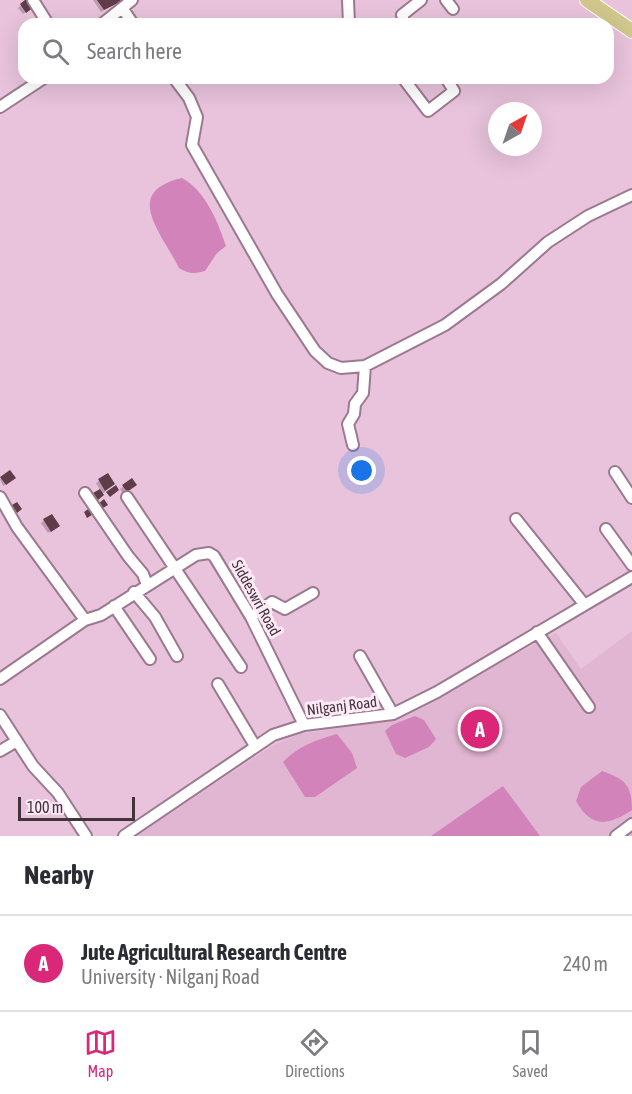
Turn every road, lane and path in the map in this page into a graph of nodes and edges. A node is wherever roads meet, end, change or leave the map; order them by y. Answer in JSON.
{"nodes":[{"id":1,"x":33,"y":0,"type":"edge"},
{"id":2,"x":132,"y":0,"type":"edge"},
{"id":3,"x":348,"y":0,"type":"edge"},
{"id":4,"x":421,"y":0,"type":"edge"},
{"id":5,"x":587,"y":0,"type":"edge"},
{"id":6,"x":123,"y":9,"type":"junction"},
{"id":7,"x":44,"y":18,"type":"edge"},
{"id":8,"x":110,"y":18,"type":"edge"},
{"id":9,"x":130,"y":18,"type":"edge"},
{"id":10,"x":349,"y":18,"type":"edge"},
{"id":11,"x":403,"y":18,"type":"edge"},
{"id":12,"x":613,"y":18,"type":"edge"},
{"id":13,"x":614,"y":19,"type":"edge"},
{"id":14,"x":632,"y":31,"type":"edge"},
{"id":15,"x":35,"y":84,"type":"edge"},
{"id":16,"x":178,"y":84,"type":"edge"},
{"id":17,"x":408,"y":84,"type":"edge"},
{"id":18,"x":450,"y":84,"type":"edge"},
{"id":19,"x":0,"y":107,"type":"edge"},
{"id":20,"x":632,"y":195,"type":"edge"},
{"id":21,"x":365,"y":366,"type":"junction"},
{"id":22,"x":352,"y":445,"type":"dead end"},
{"id":23,"x":615,"y":472,"type":"dead end"},
{"id":24,"x":85,"y":493,"type":"dead end"},
{"id":25,"x":127,"y":497,"type":"dead end"},
{"id":26,"x":0,"y":498,"type":"edge"},
{"id":27,"x":632,"y":498,"type":"edge"},
{"id":28,"x":516,"y":519,"type":"dead end"},
{"id":29,"x":606,"y":529,"type":"dead end"},
{"id":30,"x":632,"y":565,"type":"edge"},
{"id":31,"x":173,"y":567,"type":"junction"},
{"id":32,"x":632,"y":577,"type":"edge"},
{"id":33,"x":147,"y":585,"type":"junction"},
{"id":34,"x":134,"y":592,"type":"junction"},
{"id":35,"x":313,"y":593,"type":"dead end"},
{"id":36,"x":584,"y":604,"type":"junction"},
{"id":37,"x":114,"y":606,"type":"junction"},
{"id":38,"x":250,"y":617,"type":"junction"},
{"id":39,"x":85,"y":620,"type":"junction"},
{"id":40,"x":537,"y":632,"type":"junction"},
{"id":41,"x":177,"y":656,"type":"dead end"},
{"id":42,"x":360,"y":656,"type":"dead end"},
{"id":43,"x":150,"y":658,"type":"dead end"},
{"id":44,"x":241,"y":667,"type":"dead end"},
{"id":45,"x":0,"y":679,"type":"edge"},
{"id":46,"x":218,"y":684,"type":"dead end"},
{"id":47,"x":589,"y":707,"type":"dead end"},
{"id":48,"x":393,"y":714,"type":"junction"},
{"id":49,"x":0,"y":715,"type":"edge"},
{"id":50,"x":304,"y":725,"type":"junction"},
{"id":51,"x":16,"y":741,"type":"junction"},
{"id":52,"x":255,"y":746,"type":"junction"},
{"id":53,"x":0,"y":751,"type":"edge"},
{"id":54,"x":632,"y":824,"type":"edge"},
{"id":55,"x":86,"y":836,"type":"edge"},
{"id":56,"x":124,"y":836,"type":"edge"},
{"id":57,"x":616,"y":836,"type":"edge"}],
"edges":[{"from":1,"to":7,"type":"street"},
{"from":2,"to":6,"type":"street"},
{"from":3,"to":10,"type":"street"},
{"from":4,"to":11,"type":"street"},
{"from":5,"to":12,"type":"main road"},
{"from":6,"to":8,"type":"street"},
{"from":6,"to":9,"type":"street"},
{"from":13,"to":14,"type":"main road"},
{"from":15,"to":19,"type":"street"},
{"from":16,"to":21,"type":"street"},
{"from":17,"to":18,"type":"street"},
{"from":20,"to":21,"type":"street"},
{"from":21,"to":22,"type":"street"},
{"from":23,"to":27,"type":"street"},
{"from":24,"to":33,"type":"street"},
{"from":25,"to":31,"type":"street"},
{"from":26,"to":39,"type":"street"},
{"from":28,"to":36,"type":"street"},
{"from":29,"to":30,"type":"street"},
{"from":31,"to":33,"type":"street","name":"Siddeswri Road"},
{"from":31,"to":38,"type":"street","name":"Siddeswri Road"},
{"from":31,"to":44,"type":"street"},
{"from":32,"to":36,"type":"street","name":"Nilganj Road"},
{"from":33,"to":34,"type":"street","name":"Siddeswri Road"},
{"from":34,"to":37,"type":"street","name":"Siddeswri Road"},
{"from":34,"to":41,"type":"street"},
{"from":35,"to":38,"type":"street"},
{"from":36,"to":40,"type":"street","name":"Nilganj Road"},
{"from":37,"to":39,"type":"street","name":"Siddeswri Road"},
{"from":37,"to":43,"type":"street"},
{"from":38,"to":50,"type":"street","name":"Siddeswri Road"},
{"from":39,"to":45,"type":"street","name":"Siddeswri Road"},
{"from":40,"to":47,"type":"street"},
{"from":40,"to":48,"type":"street","name":"Nilganj Road"},
{"from":42,"to":48,"type":"street"},
{"from":46,"to":52,"type":"street"},
{"from":48,"to":50,"type":"street","name":"Nilganj Road"},
{"from":49,"to":51,"type":"street"},
{"from":50,"to":52,"type":"street","name":"Nilganj Road"},
{"from":51,"to":53,"type":"street"},
{"from":51,"to":55,"type":"street"},
{"from":52,"to":56,"type":"street","name":"Nilganj Road"},
{"from":54,"to":57,"type":"street"}]}
